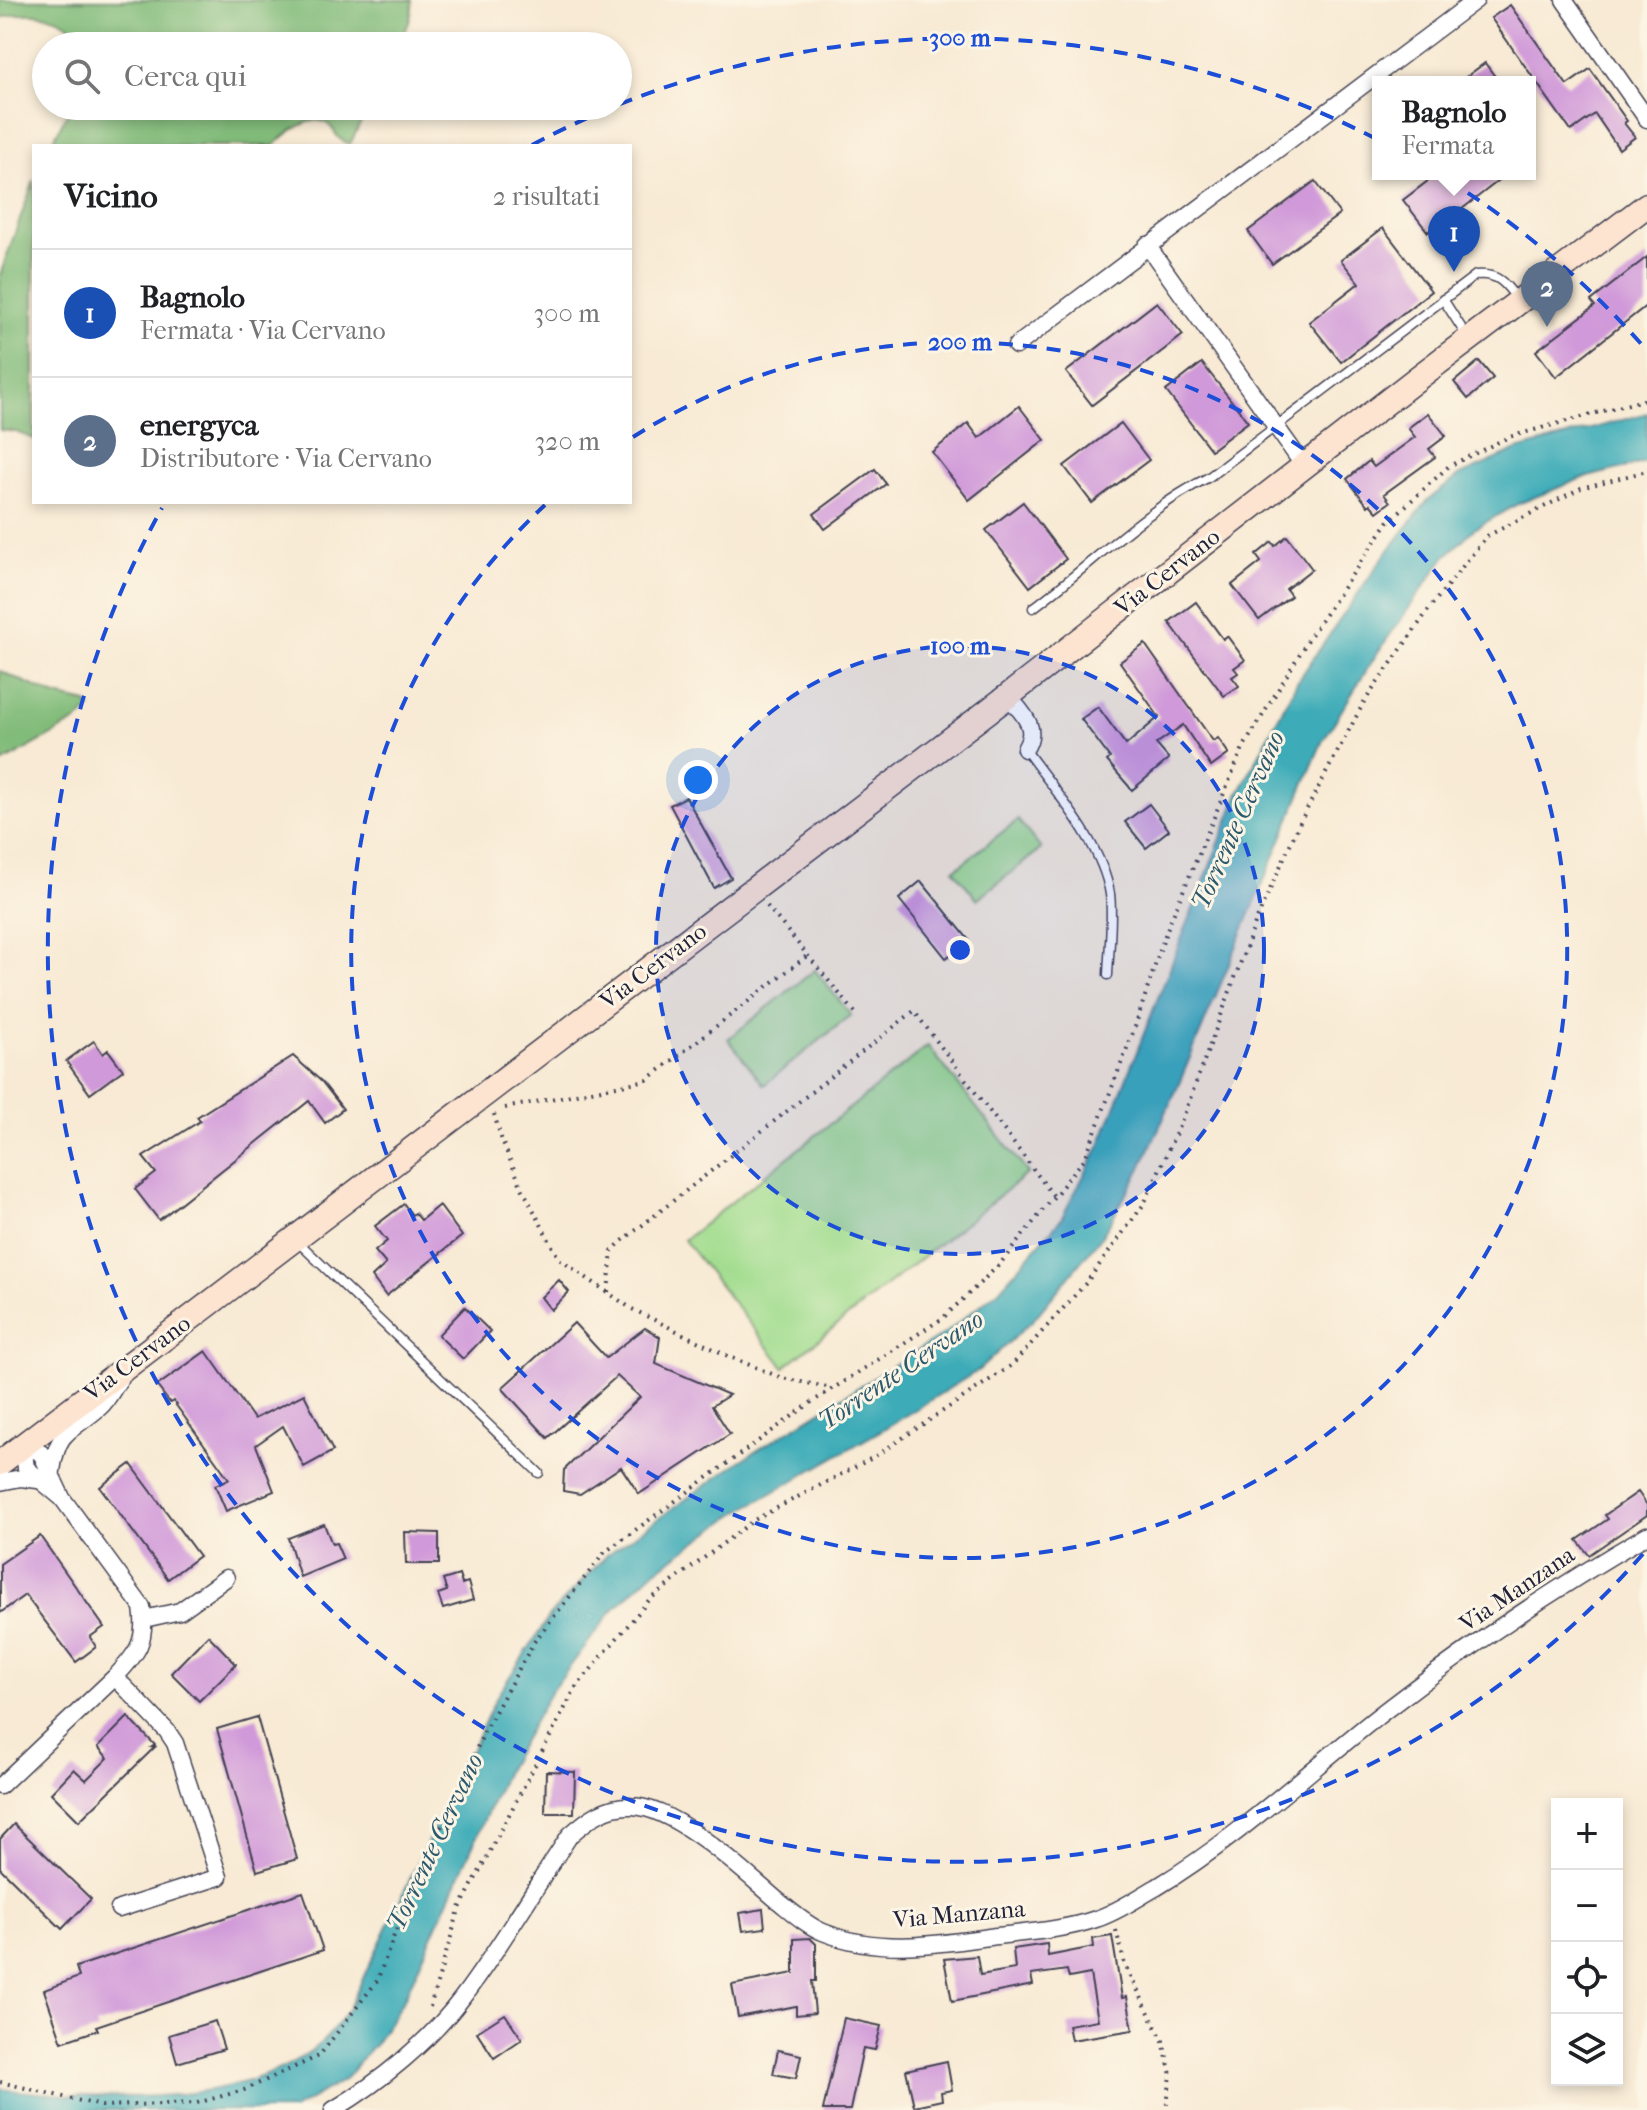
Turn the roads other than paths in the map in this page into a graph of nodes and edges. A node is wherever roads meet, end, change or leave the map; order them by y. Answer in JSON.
{"nodes":[{"id":1,"x":1476,"y":0,"type":"edge"},
{"id":2,"x":1564,"y":0,"type":"edge"},
{"id":3,"x":1374,"y":76,"type":"edge"},
{"id":4,"x":1372,"y":77,"type":"edge"},
{"id":5,"x":1647,"y":119,"type":"edge"},
{"id":6,"x":1647,"y":205,"type":"edge"},
{"id":7,"x":1147,"y":245,"type":"junction"},
{"id":8,"x":1443,"y":299,"type":"junction"},
{"id":9,"x":1518,"y":301,"type":"junction"},
{"id":10,"x":1469,"y":339,"type":"junction"},
{"id":11,"x":1016,"y":346,"type":"dead end"},
{"id":12,"x":1275,"y":426,"type":"junction"},
{"id":13,"x":1304,"y":466,"type":"junction"},
{"id":14,"x":1033,"y":608,"type":"dead end"},
{"id":15,"x":1008,"y":696,"type":"junction"},
{"id":16,"x":1025,"y":749,"type":"joint"},
{"id":17,"x":1108,"y":975,"type":"dead end"},
{"id":18,"x":294,"y":1239,"type":"junction"},
{"id":19,"x":128,"y":1365,"type":"junction"},
{"id":20,"x":23,"y":1445,"type":"junction"},
{"id":21,"x":0,"y":1463,"type":"edge"},
{"id":22,"x":539,"y":1473,"type":"dead end"},
{"id":23,"x":45,"y":1476,"type":"junction"},
{"id":24,"x":0,"y":1482,"type":"edge"},
{"id":25,"x":1647,"y":1535,"type":"edge"},
{"id":26,"x":226,"y":1578,"type":"dead end"},
{"id":27,"x":144,"y":1619,"type":"junction"},
{"id":28,"x":115,"y":1677,"type":"junction"},
{"id":29,"x":0,"y":1786,"type":"edge"},
{"id":30,"x":119,"y":1909,"type":"dead end"},
{"id":31,"x":333,"y":2110,"type":"edge"}],
"edges":[{"from":1,"to":3,"type":"street"},
{"from":2,"to":5,"type":"street"},
{"from":4,"to":7,"type":"street"},
{"from":6,"to":9,"type":"main road","name":"Via Cervano"},
{"from":7,"to":11,"type":"street"},
{"from":7,"to":12,"type":"street"},
{"from":8,"to":9,"type":"lane"},
{"from":8,"to":10,"type":"lane"},
{"from":8,"to":12,"type":"lane"},
{"from":9,"to":10,"type":"main road","name":"Via Cervano"},
{"from":10,"to":13,"type":"main road","name":"Via Cervano"},
{"from":12,"to":13,"type":"street"},
{"from":12,"to":14,"type":"lane"},
{"from":13,"to":15,"type":"main road","name":"Via Cervano"},
{"from":15,"to":16,"type":"street"},
{"from":15,"to":18,"type":"main road","name":"Via Cervano"},
{"from":16,"to":17,"type":"lane"},
{"from":18,"to":19,"type":"main road","name":"Via Cervano"},
{"from":18,"to":22,"type":"lane"},
{"from":19,"to":20,"type":"main road","name":"Via Cervano"},
{"from":19,"to":23,"type":"street"},
{"from":20,"to":21,"type":"main road","name":"Via Cervano"},
{"from":20,"to":23,"type":"street"},
{"from":23,"to":24,"type":"street"},
{"from":23,"to":27,"type":"street"},
{"from":25,"to":31,"type":"street","name":"Via Manzana"},
{"from":26,"to":27,"type":"street"},
{"from":27,"to":28,"type":"street"},
{"from":28,"to":29,"type":"street"},
{"from":28,"to":30,"type":"street"}]}
